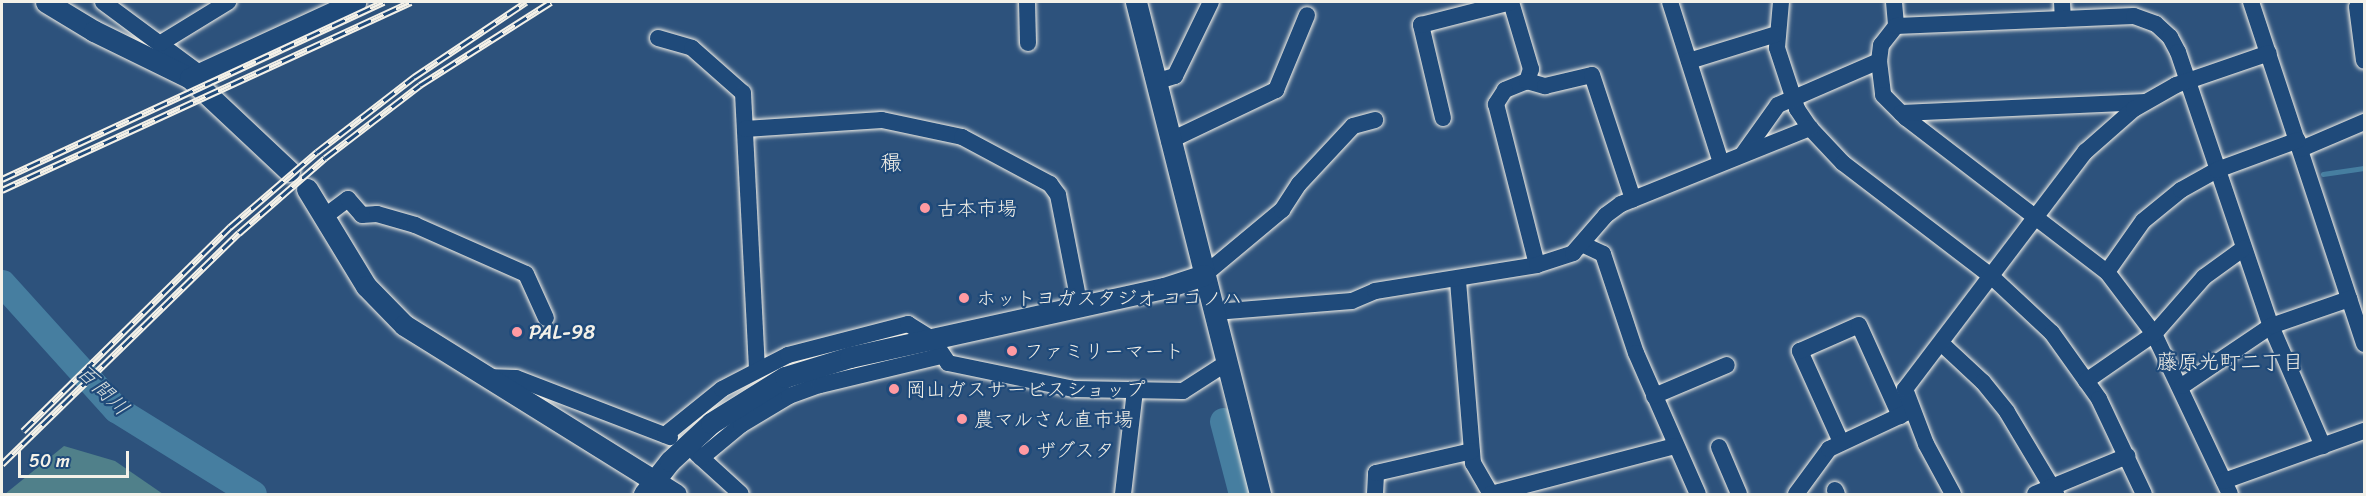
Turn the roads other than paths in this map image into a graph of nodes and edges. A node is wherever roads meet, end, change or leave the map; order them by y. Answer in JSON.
{"nodes":[{"id":1,"x":45,"y":2,"type":"edge"},
{"id":2,"x":104,"y":2,"type":"edge"},
{"id":3,"x":228,"y":2,"type":"edge"},
{"id":4,"x":355,"y":2,"type":"edge"},
{"id":5,"x":1027,"y":2,"type":"edge"},
{"id":6,"x":1136,"y":2,"type":"edge"},
{"id":7,"x":1211,"y":2,"type":"edge"},
{"id":8,"x":1511,"y":2,"type":"edge"},
{"id":9,"x":1670,"y":2,"type":"edge"},
{"id":10,"x":1781,"y":2,"type":"edge"},
{"id":11,"x":1894,"y":2,"type":"edge"},
{"id":12,"x":2062,"y":2,"type":"edge"},
{"id":13,"x":2255,"y":3,"type":"edge"},
{"id":14,"x":2358,"y":5,"type":"edge"},
{"id":15,"x":1307,"y":15,"type":"dead end"},
{"id":16,"x":2063,"y":19,"type":"junction"},
{"id":17,"x":1896,"y":26,"type":"junction"},
{"id":18,"x":1777,"y":34,"type":"junction"},
{"id":19,"x":658,"y":38,"type":"dead end"},
{"id":20,"x":161,"y":42,"type":"junction"},
{"id":21,"x":1028,"y":43,"type":"dead end"},
{"id":22,"x":2269,"y":53,"type":"junction"},
{"id":23,"x":1689,"y":61,"type":"junction"},
{"id":24,"x":1879,"y":61,"type":"junction"},
{"id":25,"x":2364,"y":61,"type":"edge"},
{"id":26,"x":194,"y":76,"type":"junction"},
{"id":27,"x":1527,"y":81,"type":"junction"},
{"id":28,"x":1155,"y":82,"type":"junction"},
{"id":29,"x":2187,"y":82,"type":"junction"},
{"id":30,"x":1793,"y":99,"type":"junction"},
{"id":31,"x":2146,"y":102,"type":"junction"},
{"id":32,"x":1901,"y":113,"type":"junction"},
{"id":33,"x":1443,"y":118,"type":"dead end"},
{"id":34,"x":1376,"y":120,"type":"dead end"},
{"id":35,"x":2364,"y":122,"type":"edge"},
{"id":36,"x":1810,"y":128,"type":"junction"},
{"id":37,"x":745,"y":129,"type":"junction"},
{"id":38,"x":1169,"y":141,"type":"junction"},
{"id":39,"x":2299,"y":145,"type":"junction"},
{"id":40,"x":1742,"y":155,"type":"junction"},
{"id":41,"x":1722,"y":163,"type":"junction"},
{"id":42,"x":2217,"y":170,"type":"junction"},
{"id":43,"x":289,"y":171,"type":"dead end"},
{"id":44,"x":307,"y":189,"type":"dead end"},
{"id":45,"x":1633,"y":199,"type":"junction"},
{"id":46,"x":2036,"y":214,"type":"junction"},
{"id":47,"x":324,"y":217,"type":"junction"},
{"id":48,"x":1584,"y":245,"type":"junction"},
{"id":49,"x":2244,"y":248,"type":"junction"},
{"id":50,"x":1537,"y":265,"type":"junction"},
{"id":51,"x":2107,"y":272,"type":"junction"},
{"id":52,"x":1204,"y":275,"type":"junction"},
{"id":53,"x":1991,"y":276,"type":"junction"},
{"id":54,"x":1458,"y":281,"type":"junction"},
{"id":55,"x":2349,"y":299,"type":"junction"},
{"id":56,"x":1080,"y":307,"type":"junction"},
{"id":57,"x":1215,"y":312,"type":"junction"},
{"id":58,"x":546,"y":318,"type":"dead end"},
{"id":59,"x":2271,"y":326,"type":"junction"},
{"id":60,"x":2154,"y":334,"type":"junction"},
{"id":61,"x":1941,"y":343,"type":"junction"},
{"id":62,"x":2364,"y":344,"type":"edge"},
{"id":63,"x":937,"y":347,"type":"junction"},
{"id":64,"x":1228,"y":362,"type":"junction"},
{"id":65,"x":1727,"y":365,"type":"dead end"},
{"id":66,"x":757,"y":369,"type":"junction"},
{"id":67,"x":484,"y":377,"type":"junction"},
{"id":68,"x":2086,"y":381,"type":"junction"},
{"id":69,"x":2182,"y":386,"type":"junction"},
{"id":70,"x":1135,"y":390,"type":"junction"},
{"id":71,"x":1654,"y":396,"type":"junction"},
{"id":72,"x":1906,"y":413,"type":"junction"},
{"id":73,"x":2364,"y":431,"type":"edge"},
{"id":74,"x":1841,"y":442,"type":"junction"},
{"id":75,"x":1676,"y":446,"type":"junction"},
{"id":76,"x":2323,"y":446,"type":"junction"},
{"id":77,"x":1719,"y":447,"type":"dead end"},
{"id":78,"x":1472,"y":451,"type":"junction"},
{"id":79,"x":2127,"y":456,"type":"junction"},
{"id":80,"x":649,"y":488,"type":"edge"},
{"id":81,"x":2227,"y":488,"type":"edge"},
{"id":82,"x":2054,"y":491,"type":"edge"},
{"id":83,"x":676,"y":495,"type":"edge"},
{"id":84,"x":741,"y":495,"type":"edge"},
{"id":85,"x":1123,"y":495,"type":"edge"},
{"id":86,"x":1260,"y":495,"type":"edge"},
{"id":87,"x":1375,"y":495,"type":"edge"},
{"id":88,"x":1698,"y":495,"type":"edge"},
{"id":89,"x":1738,"y":495,"type":"edge"},
{"id":90,"x":1796,"y":495,"type":"edge"},
{"id":91,"x":1953,"y":495,"type":"edge"},
{"id":92,"x":2035,"y":495,"type":"edge"},
{"id":93,"x":2144,"y":495,"type":"edge"}],
"edges":[{"from":1,"to":26,"type":"street"},
{"from":2,"to":20,"type":"street"},
{"from":3,"to":20,"type":"street"},
{"from":4,"to":26,"type":"street"},
{"from":5,"to":21,"type":"street"},
{"from":6,"to":28,"type":"street"},
{"from":7,"to":28,"type":"street"},
{"from":8,"to":27,"type":"street"},
{"from":8,"to":33,"type":"street"},
{"from":9,"to":23,"type":"street"},
{"from":10,"to":18,"type":"street"},
{"from":11,"to":17,"type":"street"},
{"from":12,"to":16,"type":"street"},
{"from":13,"to":22,"type":"street"},
{"from":14,"to":25,"type":"street"},
{"from":15,"to":38,"type":"street"},
{"from":16,"to":17,"type":"street"},
{"from":16,"to":29,"type":"street"},
{"from":17,"to":24,"type":"street"},
{"from":18,"to":23,"type":"street"},
{"from":18,"to":30,"type":"street"},
{"from":19,"to":37,"type":"street"},
{"from":20,"to":26,"type":"street"},
{"from":22,"to":29,"type":"street"},
{"from":22,"to":39,"type":"street"},
{"from":23,"to":41,"type":"street"},
{"from":24,"to":30,"type":"street"},
{"from":24,"to":32,"type":"street"},
{"from":26,"to":43,"type":"street"},
{"from":27,"to":45,"type":"street"},
{"from":27,"to":50,"type":"street"},
{"from":28,"to":38,"type":"street"},
{"from":29,"to":31,"type":"street"},
{"from":29,"to":42,"type":"street"},
{"from":30,"to":36,"type":"street"},
{"from":30,"to":40,"type":"street"},
{"from":31,"to":32,"type":"street"},
{"from":31,"to":46,"type":"street"},
{"from":32,"to":46,"type":"street"},
{"from":34,"to":52,"type":"street"},
{"from":35,"to":39,"type":"street"},
{"from":36,"to":40,"type":"street"},
{"from":36,"to":53,"type":"street"},
{"from":37,"to":56,"type":"street"},
{"from":37,"to":66,"type":"street"},
{"from":38,"to":52,"type":"street"},
{"from":39,"to":42,"type":"street"},
{"from":39,"to":55,"type":"street"},
{"from":40,"to":41,"type":"street"},
{"from":41,"to":45,"type":"street"},
{"from":42,"to":49,"type":"street"},
{"from":42,"to":51,"type":"street"},
{"from":44,"to":47,"type":"street"},
{"from":45,"to":48,"type":"street"},
{"from":46,"to":51,"type":"street"},
{"from":46,"to":53,"type":"street"},
{"from":47,"to":58,"type":"street"},
{"from":47,"to":67,"type":"street"},
{"from":48,"to":50,"type":"street"},
{"from":48,"to":71,"type":"street"},
{"from":49,"to":59,"type":"street"},
{"from":49,"to":60,"type":"street"},
{"from":50,"to":54,"type":"street"},
{"from":51,"to":60,"type":"street"},
{"from":52,"to":56,"type":"street"},
{"from":52,"to":57,"type":"street"},
{"from":53,"to":61,"type":"street"},
{"from":53,"to":68,"type":"street"},
{"from":54,"to":57,"type":"street"},
{"from":54,"to":78,"type":"street"},
{"from":55,"to":59,"type":"street"},
{"from":55,"to":62,"type":"street"},
{"from":56,"to":63,"type":"street"},
{"from":57,"to":64,"type":"street"},
{"from":59,"to":69,"type":"street"},
{"from":59,"to":76,"type":"street"},
{"from":60,"to":68,"type":"street"},
{"from":60,"to":69,"type":"street"},
{"from":61,"to":72,"type":"street"},
{"from":61,"to":82,"type":"street"},
{"from":63,"to":66,"type":"street"},
{"from":63,"to":70,"type":"street"},
{"from":63,"to":80,"type":"street"},
{"from":63,"to":84,"type":"street"},
{"from":64,"to":70,"type":"street"},
{"from":64,"to":86,"type":"street"},
{"from":65,"to":71,"type":"street"},
{"from":66,"to":67,"type":"street"},
{"from":67,"to":80,"type":"street"},
{"from":68,"to":79,"type":"street"},
{"from":69,"to":81,"type":"street"},
{"from":70,"to":85,"type":"street"},
{"from":71,"to":75,"type":"street"},
{"from":72,"to":74,"type":"street"},
{"from":72,"to":74,"type":"street"},
{"from":72,"to":91,"type":"street"},
{"from":73,"to":76,"type":"street"},
{"from":74,"to":90,"type":"street"},
{"from":75,"to":78,"type":"street"},
{"from":75,"to":88,"type":"street"},
{"from":76,"to":81,"type":"street"},
{"from":77,"to":89,"type":"street"},
{"from":78,"to":87,"type":"street"},
{"from":79,"to":82,"type":"street"},
{"from":79,"to":93,"type":"street"},
{"from":80,"to":83,"type":"street"},
{"from":82,"to":92,"type":"street"}]}
